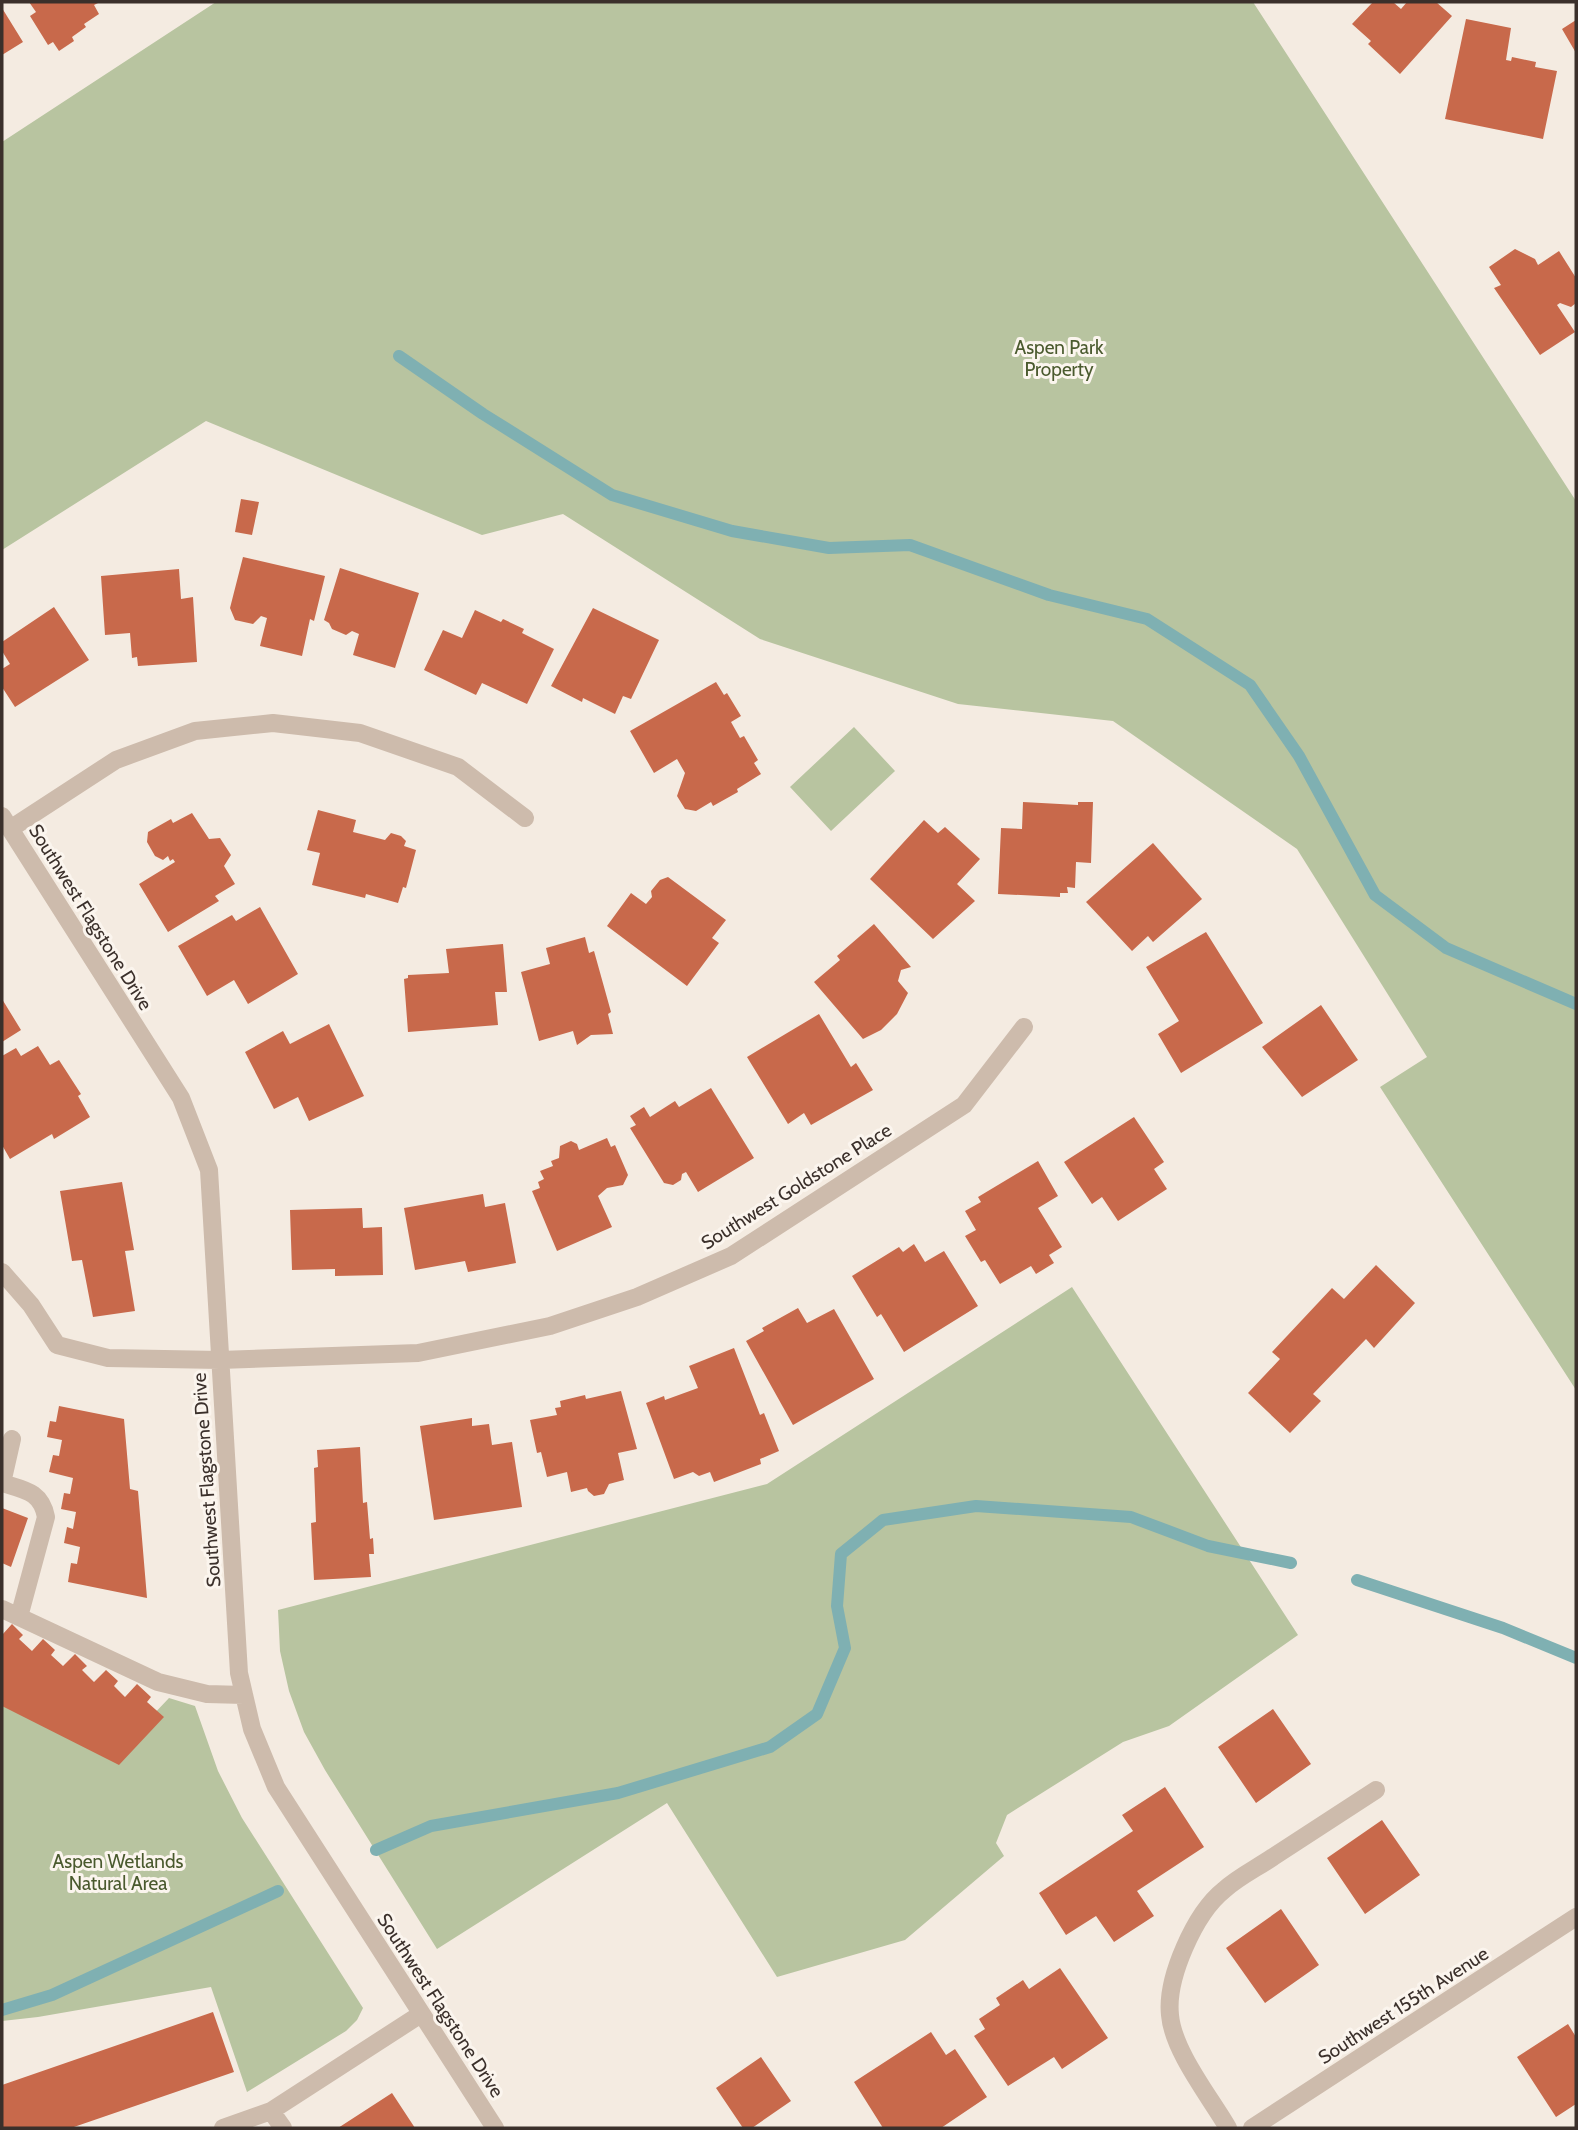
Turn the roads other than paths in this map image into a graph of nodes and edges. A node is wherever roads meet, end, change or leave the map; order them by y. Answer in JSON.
{"nodes":[{"id":1,"x":525,"y":818,"type":"dead end"},
{"id":2,"x":6,"y":823,"type":"edge"},
{"id":3,"x":1024,"y":1027,"type":"dead end"},
{"id":4,"x":2,"y":1272,"type":"edge"},
{"id":5,"x":219,"y":1360,"type":"junction"},
{"id":6,"x":12,"y":1439,"type":"dead end"},
{"id":7,"x":2,"y":1609,"type":"edge"},
{"id":8,"x":19,"y":1617,"type":"junction"},
{"id":9,"x":244,"y":1695,"type":"junction"},
{"id":10,"x":1376,"y":1790,"type":"dead end"},
{"id":11,"x":1576,"y":1917,"type":"edge"},
{"id":12,"x":421,"y":2014,"type":"junction"},
{"id":13,"x":271,"y":2111,"type":"junction"},
{"id":14,"x":223,"y":2128,"type":"edge"},
{"id":15,"x":282,"y":2128,"type":"edge"},
{"id":16,"x":495,"y":2128,"type":"edge"},
{"id":17,"x":1228,"y":2128,"type":"edge"},
{"id":18,"x":1252,"y":2128,"type":"edge"}],
"edges":[{"from":1,"to":2,"type":"street"},
{"from":2,"to":5,"type":"street","name":"Southwest Flagstone Drive"},
{"from":3,"to":5,"type":"street","name":"Southwest Goldstone Place"},
{"from":4,"to":5,"type":"street","name":"Southwest Goldstone Place"},
{"from":5,"to":9,"type":"street","name":"Southwest Flagstone Drive"},
{"from":6,"to":8,"type":"street"},
{"from":7,"to":8,"type":"street"},
{"from":8,"to":9,"type":"street"},
{"from":9,"to":12,"type":"street","name":"Southwest Flagstone Drive"},
{"from":10,"to":17,"type":"street"},
{"from":11,"to":18,"type":"street","name":"Southwest 155th Avenue"},
{"from":12,"to":13,"type":"street"},
{"from":12,"to":16,"type":"street","name":"Southwest Flagstone Drive"},
{"from":13,"to":14,"type":"street"},
{"from":13,"to":15,"type":"street"}]}
